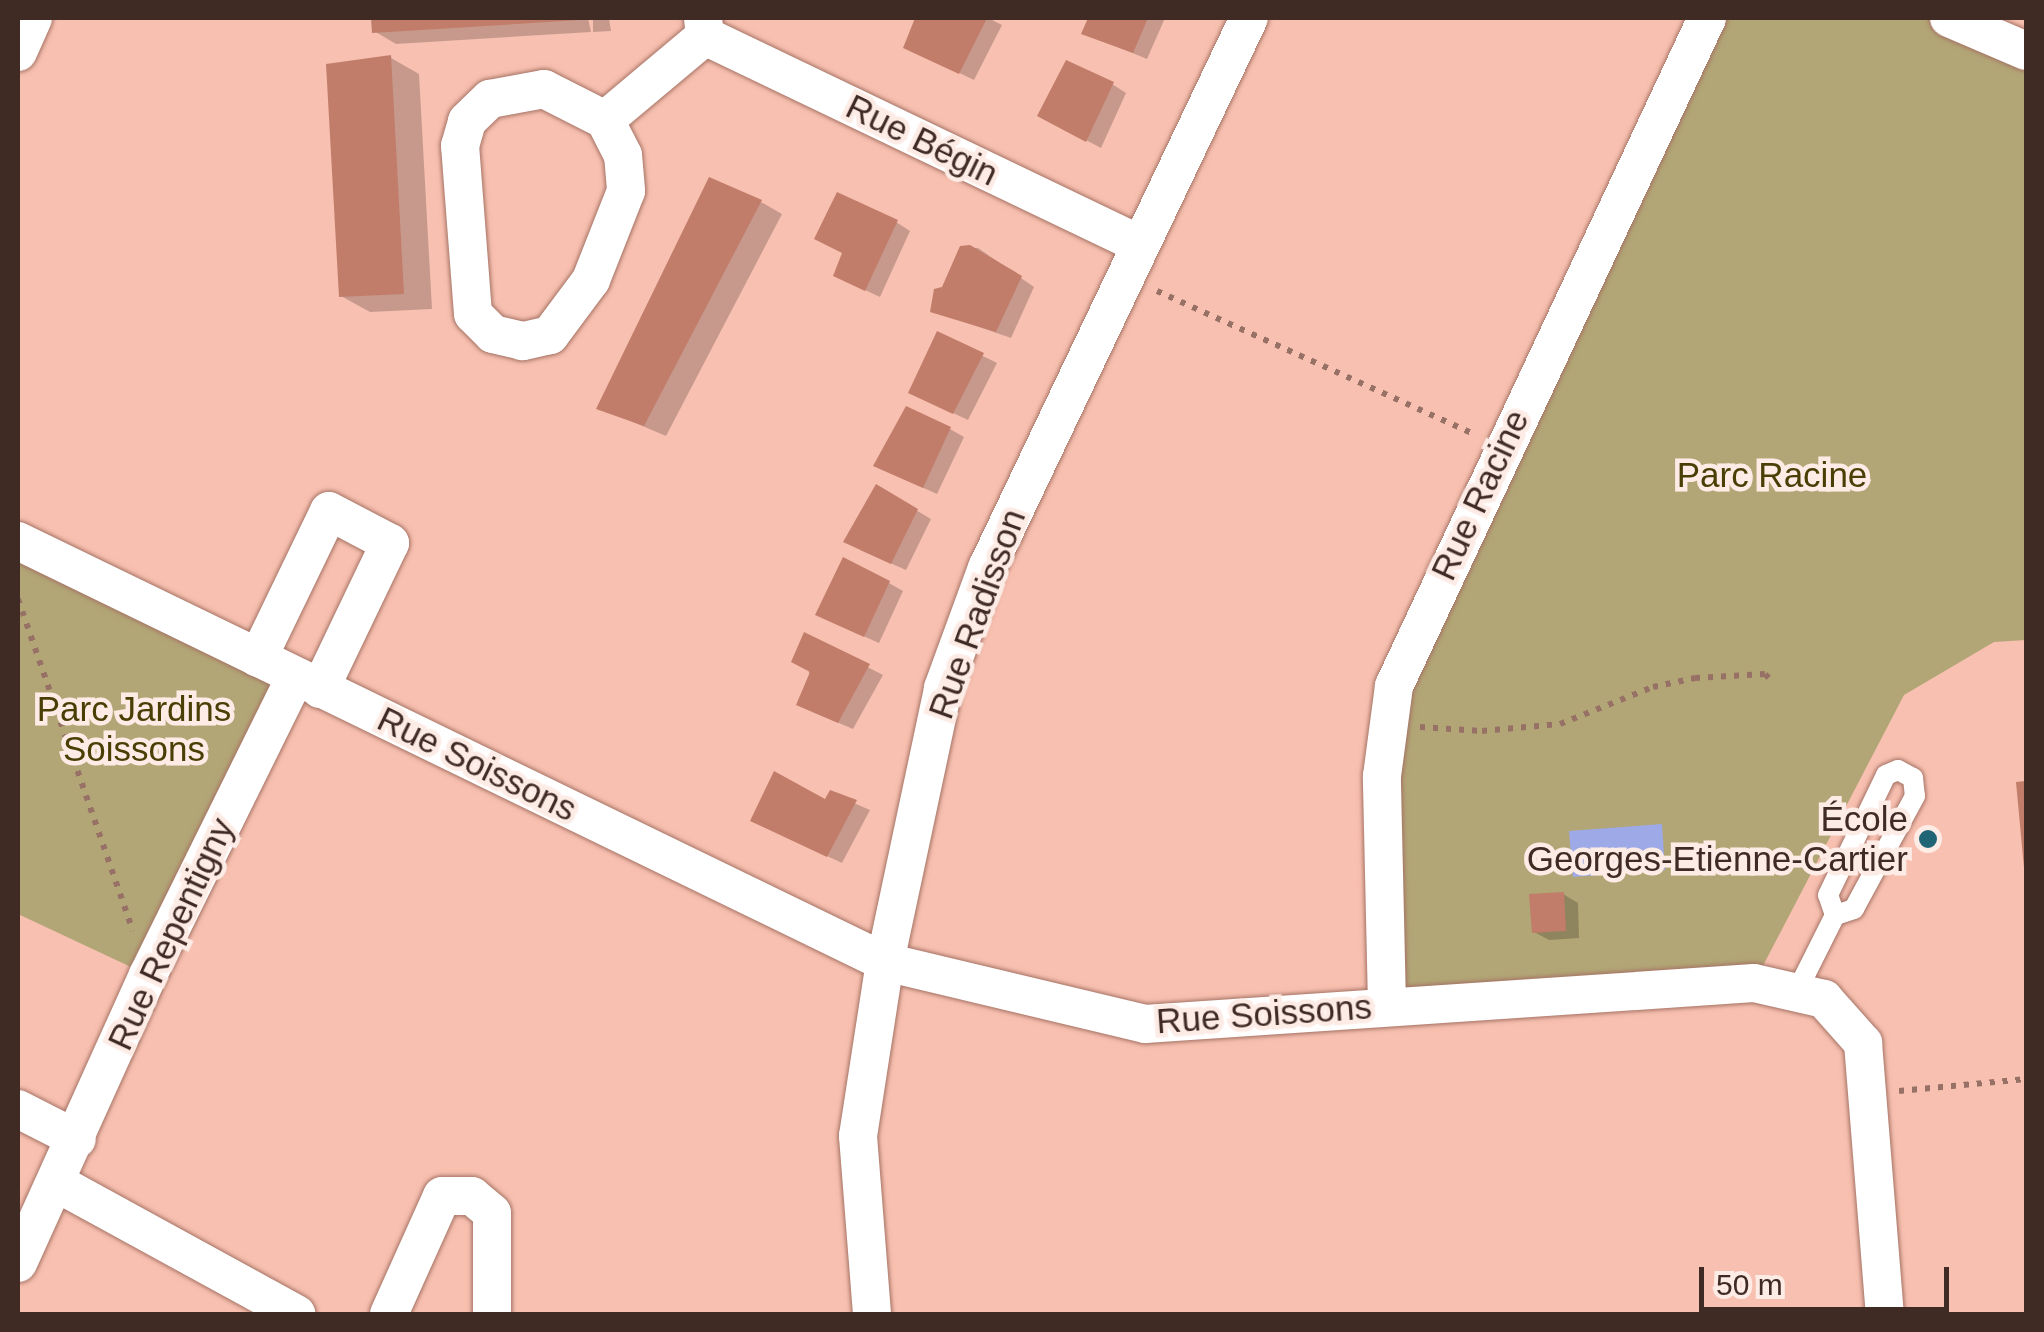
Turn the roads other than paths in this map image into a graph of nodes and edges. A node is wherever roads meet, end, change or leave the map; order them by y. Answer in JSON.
{"nodes":[{"id":1,"x":33,"y":18,"type":"edge"},
{"id":2,"x":1249,"y":18,"type":"edge"},
{"id":3,"x":1707,"y":18,"type":"edge"},
{"id":4,"x":1950,"y":18,"type":"edge"},
{"id":5,"x":704,"y":27,"type":"edge"},
{"id":6,"x":2026,"y":51,"type":"edge"},
{"id":7,"x":18,"y":52,"type":"edge"},
{"id":8,"x":604,"y":120,"type":"junction"},
{"id":9,"x":1138,"y":244,"type":"junction"},
{"id":10,"x":18,"y":542,"type":"edge"},
{"id":11,"x":258,"y":658,"type":"junction"},
{"id":12,"x":308,"y":683,"type":"junction"},
{"id":13,"x":1835,"y":915,"type":"junction"},
{"id":14,"x":886,"y":962,"type":"junction"},
{"id":15,"x":1796,"y":993,"type":"junction"},
{"id":16,"x":1387,"y":1006,"type":"junction"},
{"id":17,"x":18,"y":1108,"type":"edge"},
{"id":18,"x":78,"y":1138,"type":"junction"},
{"id":19,"x":58,"y":1183,"type":"junction"},
{"id":20,"x":22,"y":1240,"type":"edge"},
{"id":21,"x":296,"y":1314,"type":"edge"},
{"id":22,"x":389,"y":1314,"type":"edge"},
{"id":23,"x":492,"y":1314,"type":"edge"},
{"id":24,"x":872,"y":1314,"type":"edge"},
{"id":25,"x":1885,"y":1314,"type":"edge"}],
"edges":[{"from":1,"to":7,"type":"street"},
{"from":2,"to":9,"type":"street","name":"Rue Radisson"},
{"from":3,"to":16,"type":"street","name":"Rue Racine"},
{"from":4,"to":6,"type":"street"},
{"from":5,"to":8,"type":"street","name":"Rue Bégin"},
{"from":5,"to":9,"type":"street","name":"Rue Bégin"},
{"from":8,"to":8,"type":"street"},
{"from":9,"to":14,"type":"street","name":"Rue Radisson"},
{"from":10,"to":11,"type":"street","name":"Rue Soissons"},
{"from":11,"to":12,"type":"street","name":"Rue Soissons"},
{"from":11,"to":12,"type":"street"},
{"from":12,"to":14,"type":"street","name":"Rue Soissons"},
{"from":12,"to":18,"type":"street","name":"Rue Repentigny"},
{"from":13,"to":13,"type":"lane"},
{"from":13,"to":15,"type":"lane"},
{"from":14,"to":16,"type":"street","name":"Rue Soissons"},
{"from":14,"to":24,"type":"street","name":"Rue Radisson"},
{"from":15,"to":16,"type":"street","name":"Rue Soissons"},
{"from":15,"to":25,"type":"street","name":"Rue Soissons"},
{"from":17,"to":18,"type":"street"},
{"from":18,"to":19,"type":"street","name":"Rue Repentigny"},
{"from":19,"to":20,"type":"street","name":"Rue Repentigny"},
{"from":19,"to":21,"type":"street"},
{"from":22,"to":23,"type":"street"}]}
